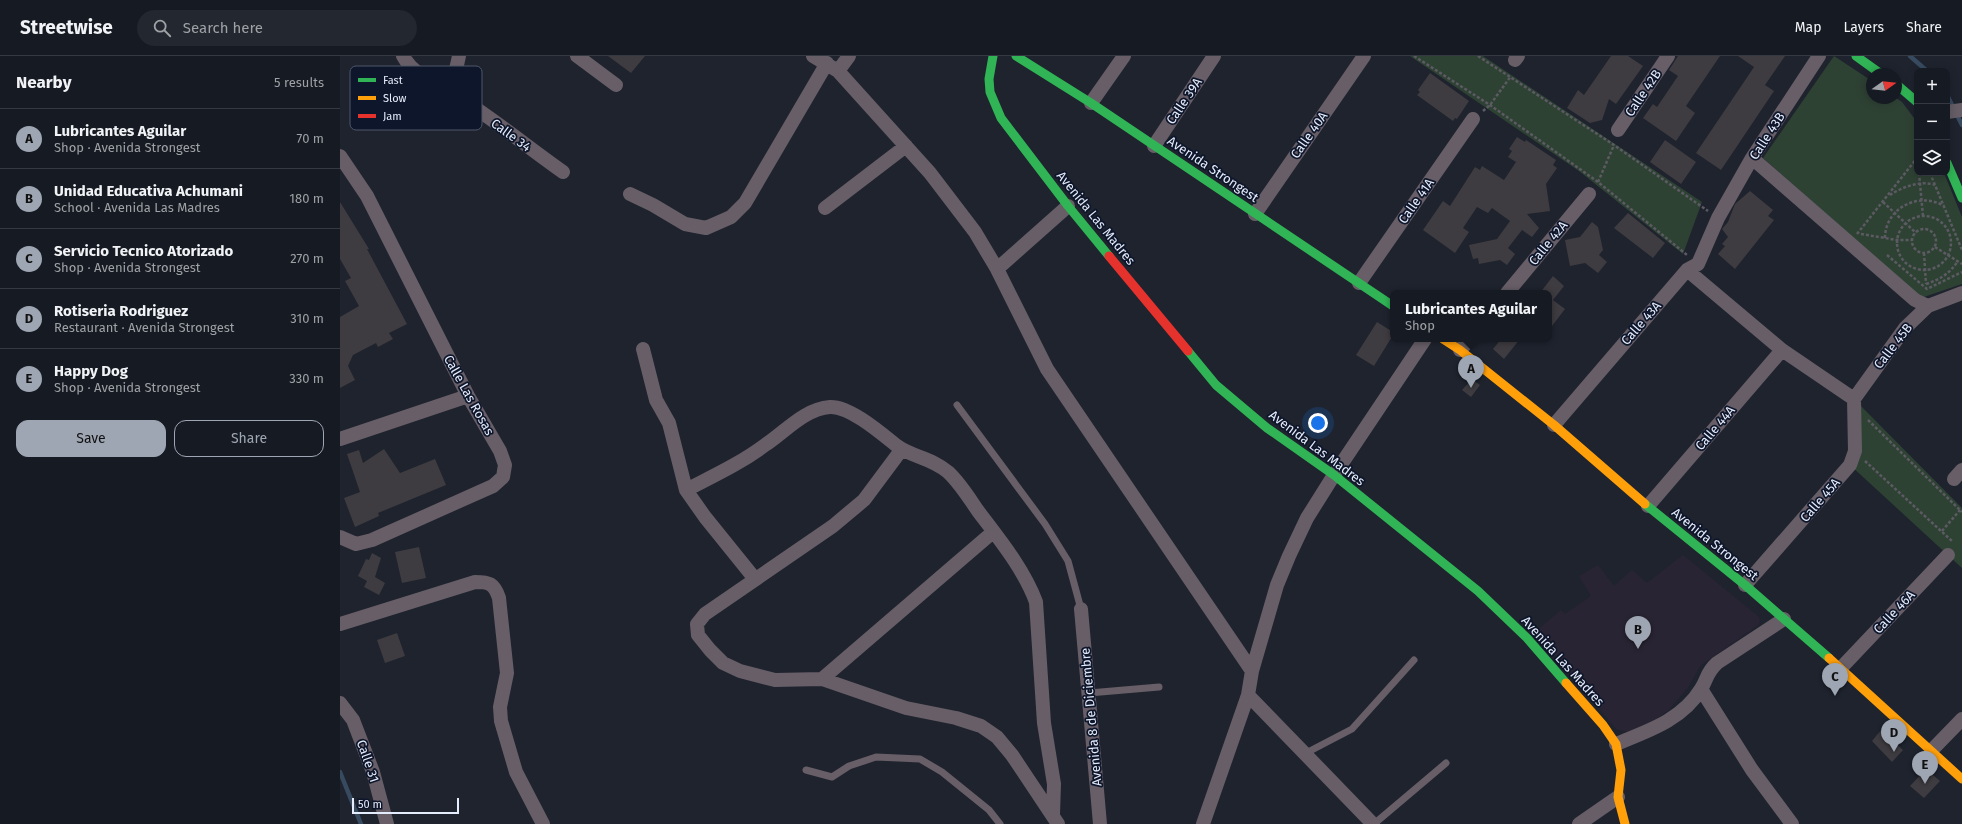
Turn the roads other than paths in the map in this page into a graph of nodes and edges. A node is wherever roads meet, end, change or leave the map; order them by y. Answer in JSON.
{"nodes":[{"id":1,"x":403,"y":56,"type":"edge"},
{"id":2,"x":459,"y":56,"type":"edge"},
{"id":3,"x":577,"y":56,"type":"edge"},
{"id":4,"x":813,"y":56,"type":"edge"},
{"id":5,"x":849,"y":56,"type":"edge"},
{"id":6,"x":993,"y":56,"type":"edge"},
{"id":7,"x":1016,"y":56,"type":"edge"},
{"id":8,"x":1124,"y":56,"type":"edge"},
{"id":9,"x":1214,"y":56,"type":"edge"},
{"id":10,"x":1364,"y":56,"type":"edge"},
{"id":11,"x":1668,"y":56,"type":"edge"},
{"id":12,"x":1819,"y":56,"type":"edge"},
{"id":13,"x":1856,"y":56,"type":"edge"},
{"id":14,"x":409,"y":66,"type":"edge"},
{"id":15,"x":457,"y":66,"type":"edge"},
{"id":16,"x":833,"y":67,"type":"junction"},
{"id":17,"x":1873,"y":68,"type":"edge"},
{"id":18,"x":616,"y":85,"type":"dead end"},
{"id":19,"x":1902,"y":88,"type":"edge"},
{"id":20,"x":1914,"y":98,"type":"edge"},
{"id":21,"x":1092,"y":103,"type":"junction"},
{"id":22,"x":1962,"y":110,"type":"edge"},
{"id":23,"x":1950,"y":112,"type":"edge"},
{"id":24,"x":482,"y":114,"type":"edge"},
{"id":25,"x":1473,"y":119,"type":"dead end"},
{"id":26,"x":1618,"y":130,"type":"dead end"},
{"id":27,"x":906,"y":146,"type":"junction"},
{"id":28,"x":1154,"y":146,"type":"junction"},
{"id":29,"x":340,"y":156,"type":"edge"},
{"id":30,"x":1752,"y":158,"type":"junction"},
{"id":31,"x":1950,"y":170,"type":"edge"},
{"id":32,"x":563,"y":172,"type":"dead end"},
{"id":33,"x":630,"y":194,"type":"dead end"},
{"id":34,"x":1589,"y":194,"type":"road end"},
{"id":35,"x":1962,"y":198,"type":"edge"},
{"id":36,"x":1068,"y":206,"type":"junction"},
{"id":37,"x":825,"y":208,"type":"dead end"},
{"id":38,"x":1255,"y":214,"type":"junction"},
{"id":39,"x":1718,"y":218,"type":"joint"},
{"id":40,"x":1692,"y":267,"type":"junction"},
{"id":41,"x":997,"y":269,"type":"junction"},
{"id":42,"x":1359,"y":283,"type":"junction"},
{"id":43,"x":1509,"y":290,"type":"edge"},
{"id":44,"x":1962,"y":293,"type":"edge"},
{"id":45,"x":1390,"y":304,"type":"edge"},
{"id":46,"x":1928,"y":306,"type":"junction"},
{"id":47,"x":1423,"y":342,"type":"edge"},
{"id":48,"x":1448,"y":342,"type":"edge"},
{"id":49,"x":1467,"y":342,"type":"edge"},
{"id":50,"x":643,"y":349,"type":"dead end"},
{"id":51,"x":1460,"y":350,"type":"junction"},
{"id":52,"x":1782,"y":350,"type":"junction"},
{"id":53,"x":468,"y":396,"type":"junction"},
{"id":54,"x":1854,"y":403,"type":"junction"},
{"id":55,"x":957,"y":405,"type":"dead end"},
{"id":56,"x":1554,"y":425,"type":"junction"},
{"id":57,"x":340,"y":439,"type":"edge"},
{"id":58,"x":902,"y":449,"type":"junction"},
{"id":59,"x":1334,"y":474,"type":"junction"},
{"id":60,"x":686,"y":490,"type":"junction"},
{"id":61,"x":1648,"y":506,"type":"junction"},
{"id":62,"x":994,"y":532,"type":"junction"},
{"id":63,"x":340,"y":537,"type":"edge"},
{"id":64,"x":1952,"y":550,"type":"road end"},
{"id":65,"x":756,"y":579,"type":"junction"},
{"id":66,"x":1745,"y":585,"type":"junction"},
{"id":67,"x":1081,"y":609,"type":"joint"},
{"id":68,"x":1784,"y":619,"type":"junction"},
{"id":69,"x":340,"y":624,"type":"edge"},
{"id":70,"x":1414,"y":660,"type":"dead end"},
{"id":71,"x":1840,"y":668,"type":"junction"},
{"id":72,"x":1252,"y":671,"type":"junction"},
{"id":73,"x":822,"y":680,"type":"junction"},
{"id":74,"x":1159,"y":687,"type":"dead end"},
{"id":75,"x":1701,"y":689,"type":"junction"},
{"id":76,"x":1089,"y":693,"type":"junction"},
{"id":77,"x":1248,"y":695,"type":"junction"},
{"id":78,"x":340,"y":703,"type":"edge"},
{"id":79,"x":1962,"y":719,"type":"edge"},
{"id":80,"x":1616,"y":744,"type":"junction"},
{"id":81,"x":1931,"y":751,"type":"junction"},
{"id":82,"x":1306,"y":754,"type":"junction"},
{"id":83,"x":1446,"y":763,"type":"dead end"},
{"id":84,"x":806,"y":770,"type":"dead end"},
{"id":85,"x":1962,"y":779,"type":"edge"},
{"id":86,"x":1618,"y":797,"type":"junction"},
{"id":87,"x":1056,"y":819,"type":"edge"},
{"id":88,"x":387,"y":824,"type":"edge"},
{"id":89,"x":543,"y":824,"type":"edge"},
{"id":90,"x":1000,"y":824,"type":"edge"},
{"id":91,"x":1100,"y":824,"type":"edge"},
{"id":92,"x":1203,"y":824,"type":"edge"},
{"id":93,"x":1373,"y":824,"type":"edge"},
{"id":94,"x":1580,"y":824,"type":"edge"},
{"id":95,"x":1625,"y":824,"type":"edge"},
{"id":96,"x":1792,"y":824,"type":"edge"}],
"edges":[{"from":1,"to":14,"type":"street","name":"Calle 34"},
{"from":2,"to":15,"type":"street"},
{"from":3,"to":18,"type":"street"},
{"from":4,"to":16,"type":"street"},
{"from":5,"to":16,"type":"street"},
{"from":6,"to":36,"type":"main road","name":"Avenida Las Madres"},
{"from":7,"to":21,"type":"main road","name":"Avenida Strongest"},
{"from":8,"to":21,"type":"street"},
{"from":9,"to":28,"type":"street","name":"Calle 39A"},
{"from":10,"to":38,"type":"street","name":"Calle 40A"},
{"from":11,"to":26,"type":"street","name":"Calle 42B"},
{"from":12,"to":30,"type":"street","name":"Calle 43B"},
{"from":13,"to":17,"type":"main road"},
{"from":16,"to":27,"type":"street"},
{"from":16,"to":33,"type":"street"},
{"from":19,"to":20,"type":"main road"},
{"from":21,"to":28,"type":"main road","name":"Avenida Strongest"},
{"from":22,"to":23,"type":"street"},
{"from":24,"to":32,"type":"street","name":"Calle 34"},
{"from":25,"to":42,"type":"street","name":"Calle 41A"},
{"from":27,"to":37,"type":"street"},
{"from":27,"to":41,"type":"street"},
{"from":28,"to":38,"type":"main road","name":"Avenida Strongest"},
{"from":29,"to":53,"type":"street","name":"Calle Las Rosas"},
{"from":30,"to":39,"type":"street","name":"Calle 43B"},
{"from":30,"to":46,"type":"street"},
{"from":31,"to":35,"type":"main road"},
{"from":34,"to":43,"type":"street","name":"Calle 42A"},
{"from":36,"to":41,"type":"street"},
{"from":36,"to":59,"type":"main road","name":"Avenida Las Madres"},
{"from":38,"to":42,"type":"main road","name":"Avenida Strongest"},
{"from":39,"to":40,"type":"street","name":"Calle 43A"},
{"from":40,"to":52,"type":"street"},
{"from":40,"to":56,"type":"street","name":"Calle 43A"},
{"from":41,"to":72,"type":"street"},
{"from":42,"to":45,"type":"main road","name":"Avenida Strongest"},
{"from":44,"to":46,"type":"street","name":"Calle 45B"},
{"from":46,"to":54,"type":"street","name":"Calle 45B"},
{"from":47,"to":59,"type":"street"},
{"from":48,"to":51,"type":"main road","name":"Avenida Strongest"},
{"from":49,"to":51,"type":"street"},
{"from":50,"to":60,"type":"street"},
{"from":51,"to":56,"type":"main road","name":"Avenida Strongest"},
{"from":52,"to":54,"type":"street"},
{"from":52,"to":61,"type":"street","name":"Calle 44A"},
{"from":53,"to":57,"type":"street"},
{"from":53,"to":63,"type":"street","name":"Calle Las Rosas"},
{"from":54,"to":66,"type":"street","name":"Calle 45A"},
{"from":55,"to":67,"type":"lane"},
{"from":56,"to":61,"type":"main road","name":"Avenida Strongest"},
{"from":58,"to":60,"type":"street"},
{"from":58,"to":62,"type":"street"},
{"from":58,"to":65,"type":"street"},
{"from":59,"to":72,"type":"street"},
{"from":59,"to":80,"type":"main road","name":"Avenida Las Madres"},
{"from":60,"to":65,"type":"street"},
{"from":61,"to":66,"type":"main road","name":"Avenida Strongest"},
{"from":62,"to":73,"type":"street"},
{"from":62,"to":87,"type":"street"},
{"from":64,"to":71,"type":"street","name":"Calle 46A"},
{"from":65,"to":73,"type":"street"},
{"from":66,"to":68,"type":"main road","name":"Avenida Strongest"},
{"from":67,"to":76,"type":"street","name":"Avenida 8 de Diciembre"},
{"from":68,"to":71,"type":"main road","name":"Avenida Strongest"},
{"from":68,"to":75,"type":"street"},
{"from":69,"to":89,"type":"street"},
{"from":70,"to":82,"type":"lane"},
{"from":71,"to":81,"type":"main road","name":"Avenida Strongest"},
{"from":72,"to":77,"type":"street"},
{"from":73,"to":87,"type":"street"},
{"from":74,"to":76,"type":"lane"},
{"from":75,"to":80,"type":"street"},
{"from":75,"to":96,"type":"street"},
{"from":76,"to":91,"type":"street","name":"Avenida 8 de Diciembre"},
{"from":77,"to":82,"type":"street"},
{"from":77,"to":92,"type":"street"},
{"from":78,"to":88,"type":"street","name":"Calle 31"},
{"from":79,"to":81,"type":"street"},
{"from":80,"to":86,"type":"main road","name":"Avenida Las Madres"},
{"from":81,"to":85,"type":"main road","name":"Avenida Strongest"},
{"from":82,"to":93,"type":"street"},
{"from":83,"to":93,"type":"lane"},
{"from":84,"to":90,"type":"lane"},
{"from":86,"to":94,"type":"street"},
{"from":86,"to":95,"type":"main road","name":"Avenida Las Madres"}]}
